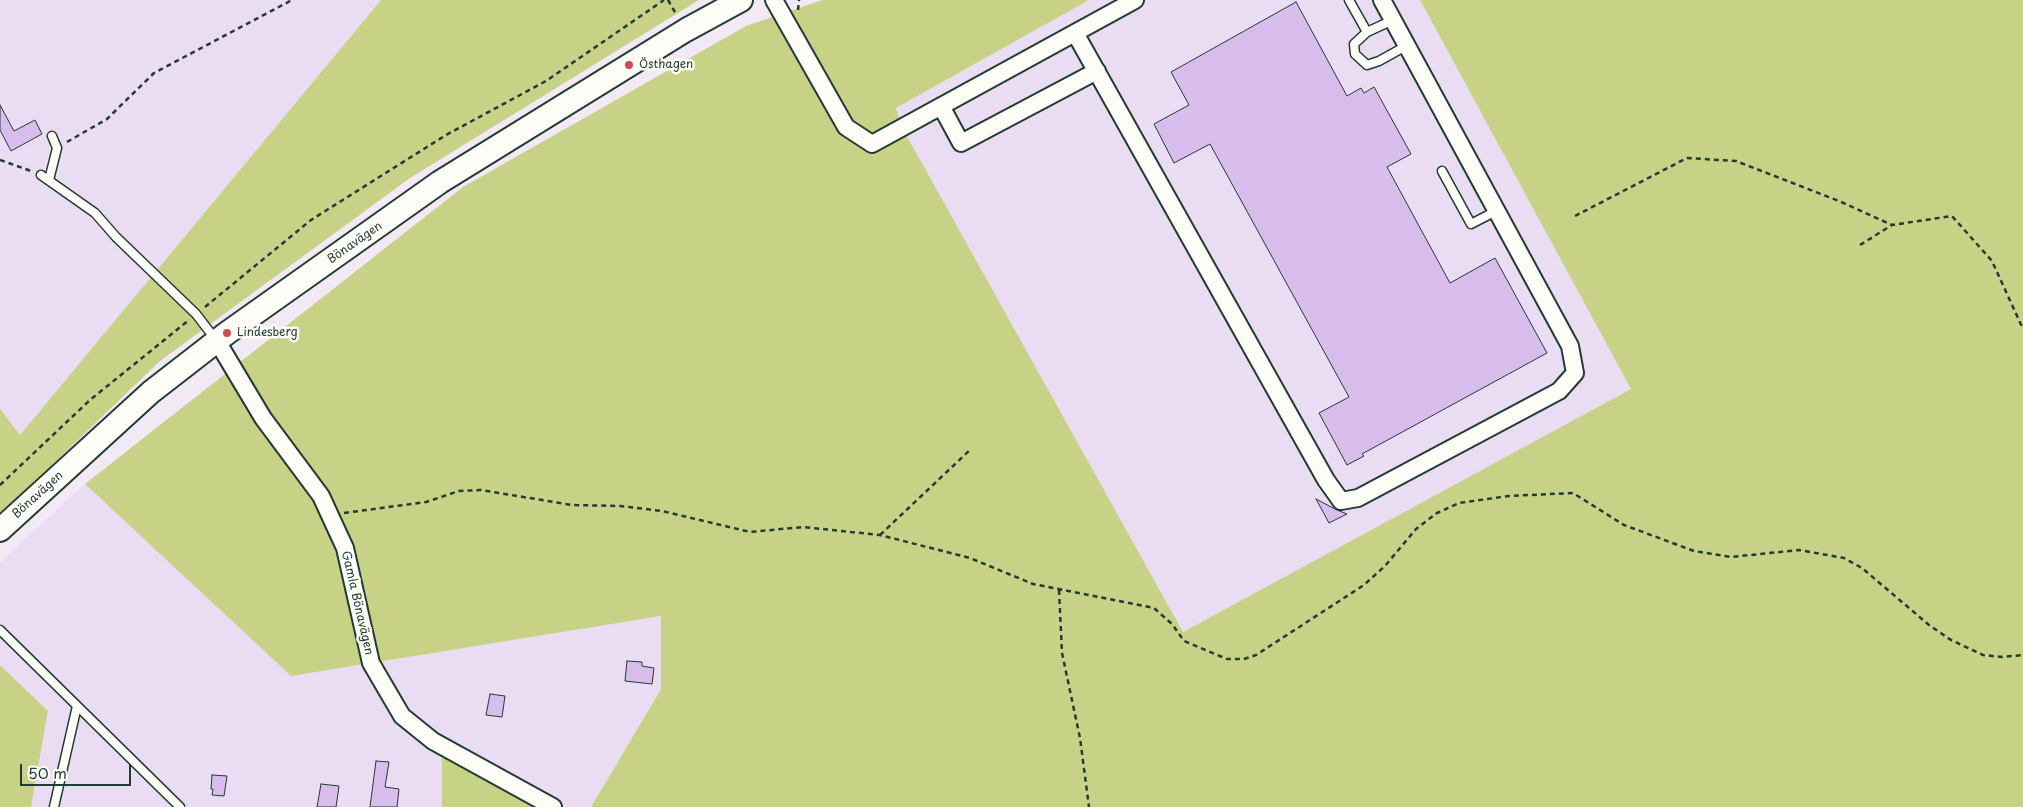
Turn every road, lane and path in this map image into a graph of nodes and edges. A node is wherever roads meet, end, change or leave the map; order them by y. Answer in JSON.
{"nodes":[{"id":1,"x":292,"y":0,"type":"edge"},
{"id":2,"x":664,"y":0,"type":"edge"},
{"id":3,"x":741,"y":0,"type":"edge"},
{"id":4,"x":774,"y":0,"type":"edge"},
{"id":5,"x":1135,"y":0,"type":"edge"},
{"id":6,"x":1349,"y":0,"type":"edge"},
{"id":7,"x":1382,"y":0,"type":"edge"},
{"id":8,"x":1393,"y":20,"type":"junction"},
{"id":9,"x":1367,"y":32,"type":"junction"},
{"id":10,"x":1075,"y":33,"type":"junction"},
{"id":11,"x":1406,"y":46,"type":"junction"},
{"id":12,"x":1097,"y":71,"type":"junction"},
{"id":13,"x":941,"y":106,"type":"junction"},
{"id":14,"x":52,"y":136,"type":"dead end"},
{"id":15,"x":57,"y":148,"type":"junction"},
{"id":16,"x":0,"y":160,"type":"edge"},
{"id":17,"x":1442,"y":171,"type":"dead end"},
{"id":18,"x":41,"y":175,"type":"joint"},
{"id":19,"x":49,"y":180,"type":"junction"},
{"id":20,"x":1498,"y":210,"type":"junction"},
{"id":21,"x":1575,"y":216,"type":"dead end"},
{"id":22,"x":1892,"y":225,"type":"junction"},
{"id":23,"x":1860,"y":245,"type":"dead end"},
{"id":24,"x":196,"y":314,"type":"junction"},
{"id":25,"x":2023,"y":329,"type":"edge"},
{"id":26,"x":217,"y":341,"type":"junction"},
{"id":27,"x":971,"y":449,"type":"dead end"},
{"id":28,"x":0,"y":485,"type":"edge"},
{"id":29,"x":330,"y":516,"type":"junction"},
{"id":30,"x":2,"y":524,"type":"edge"},
{"id":31,"x":880,"y":534,"type":"junction"},
{"id":32,"x":1059,"y":590,"type":"junction"},
{"id":33,"x":0,"y":630,"type":"edge"},
{"id":34,"x":2023,"y":654,"type":"edge"},
{"id":35,"x":77,"y":706,"type":"junction"},
{"id":36,"x":54,"y":807,"type":"edge"},
{"id":37,"x":180,"y":807,"type":"edge"},
{"id":38,"x":553,"y":807,"type":"edge"},
{"id":39,"x":1089,"y":807,"type":"edge"}],
"edges":[{"from":1,"to":15,"type":"path"},
{"from":2,"to":24,"type":"path"},
{"from":3,"to":26,"type":"street","name":"Bönavägen"},
{"from":4,"to":13,"type":"street"},
{"from":5,"to":10,"type":"street"},
{"from":6,"to":9,"type":"lane"},
{"from":7,"to":8,"type":"street"},
{"from":8,"to":9,"type":"lane"},
{"from":8,"to":11,"type":"street"},
{"from":9,"to":11,"type":"lane"},
{"from":10,"to":12,"type":"street"},
{"from":10,"to":13,"type":"street"},
{"from":11,"to":20,"type":"street"},
{"from":12,"to":13,"type":"street"},
{"from":12,"to":20,"type":"street"},
{"from":14,"to":15,"type":"lane"},
{"from":15,"to":19,"type":"lane"},
{"from":16,"to":18,"type":"path"},
{"from":17,"to":20,"type":"lane"},
{"from":18,"to":19,"type":"lane"},
{"from":19,"to":24,"type":"lane"},
{"from":21,"to":22,"type":"path"},
{"from":22,"to":23,"type":"path"},
{"from":22,"to":25,"type":"path"},
{"from":24,"to":26,"type":"lane"},
{"from":24,"to":28,"type":"path"},
{"from":26,"to":29,"type":"street","name":"Gamla Bönavägen"},
{"from":26,"to":30,"type":"street","name":"Bönavägen"},
{"from":27,"to":31,"type":"path"},
{"from":29,"to":31,"type":"path"},
{"from":29,"to":38,"type":"street","name":"Gamla Bönavägen"},
{"from":31,"to":32,"type":"path"},
{"from":32,"to":34,"type":"path"},
{"from":32,"to":39,"type":"path"},
{"from":33,"to":35,"type":"lane"},
{"from":35,"to":36,"type":"lane"},
{"from":35,"to":37,"type":"lane"}]}
